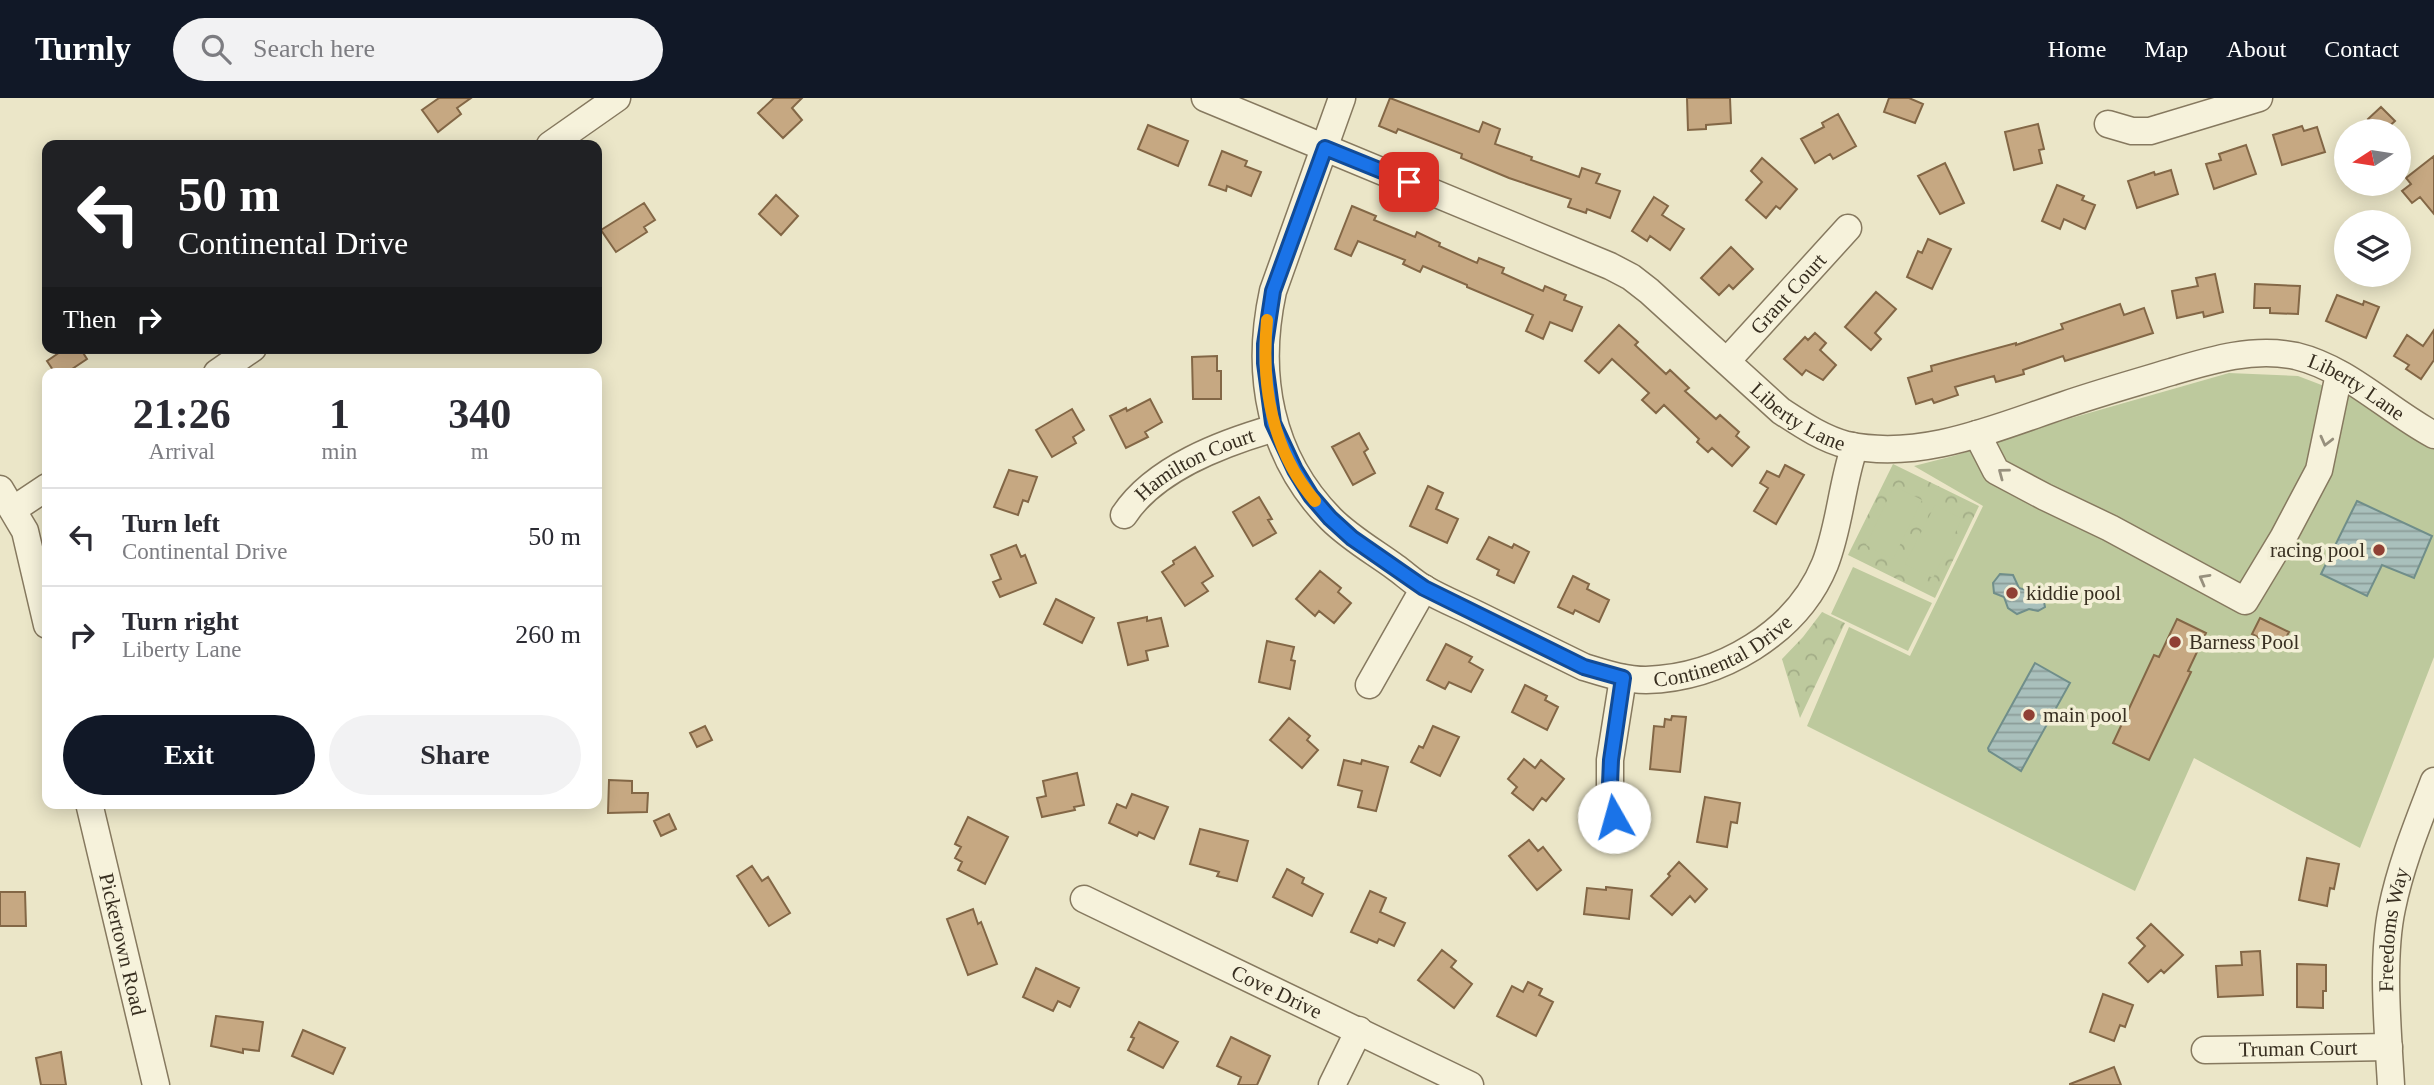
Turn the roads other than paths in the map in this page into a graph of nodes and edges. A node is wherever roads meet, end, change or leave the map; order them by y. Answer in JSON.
{"nodes":[{"id":1,"x":617,"y":98,"type":"edge"},
{"id":2,"x":1205,"y":98,"type":"edge"},
{"id":3,"x":1342,"y":98,"type":"edge"},
{"id":4,"x":2259,"y":98,"type":"edge"},
{"id":5,"x":2108,"y":124,"type":"dead end"},
{"id":6,"x":557,"y":140,"type":"edge"},
{"id":7,"x":1325,"y":148,"type":"junction"},
{"id":8,"x":1848,"y":228,"type":"dead end"},
{"id":9,"x":244,"y":354,"type":"edge"},
{"id":10,"x":1727,"y":361,"type":"junction"},
{"id":11,"x":224,"y":368,"type":"edge"},
{"id":12,"x":2339,"y":374,"type":"junction"},
{"id":13,"x":1275,"y":428,"type":"junction"},
{"id":14,"x":1977,"y":434,"type":"junction"},
{"id":15,"x":2434,"y":435,"type":"edge"},
{"id":16,"x":1852,"y":446,"type":"junction"},
{"id":17,"x":42,"y":488,"type":"edge"},
{"id":18,"x":7,"y":499,"type":"edge"},
{"id":19,"x":1124,"y":514,"type":"dead end"},
{"id":20,"x":1424,"y":588,"type":"junction"},
{"id":21,"x":42,"y":604,"type":"edge"},
{"id":22,"x":1623,"y":678,"type":"junction"},
{"id":23,"x":1369,"y":685,"type":"dead end"},
{"id":24,"x":2434,"y":781,"type":"edge"},
{"id":25,"x":90,"y":809,"type":"edge"},
{"id":26,"x":1614,"y":817,"type":"dead end"},
{"id":27,"x":2427,"y":822,"type":"edge"},
{"id":28,"x":1084,"y":899,"type":"dead end"},
{"id":29,"x":1359,"y":1030,"type":"junction"},
{"id":30,"x":2389,"y":1047,"type":"junction"},
{"id":31,"x":2205,"y":1050,"type":"dead end"},
{"id":32,"x":156,"y":1085,"type":"edge"},
{"id":33,"x":1332,"y":1085,"type":"edge"},
{"id":34,"x":1470,"y":1085,"type":"edge"},
{"id":35,"x":2390,"y":1085,"type":"edge"}],
"edges":[{"from":1,"to":6,"type":"street"},
{"from":2,"to":7,"type":"street","name":"Liberty Lane"},
{"from":3,"to":7,"type":"street","name":"Continental Drive"},
{"from":4,"to":5,"type":"street"},
{"from":7,"to":10,"type":"street","name":"Liberty Lane"},
{"from":7,"to":13,"type":"street","name":"Continental Drive"},
{"from":8,"to":10,"type":"street","name":"Grant Court"},
{"from":9,"to":11,"type":"street"},
{"from":10,"to":16,"type":"street","name":"Liberty Lane"},
{"from":12,"to":14,"type":"street","name":"Liberty Lane"},
{"from":12,"to":14,"type":"street","one_way":true},
{"from":12,"to":15,"type":"street","name":"Liberty Lane"},
{"from":13,"to":19,"type":"street","name":"Hamilton Court"},
{"from":13,"to":20,"type":"street","name":"Continental Drive"},
{"from":14,"to":16,"type":"street","name":"Liberty Lane"},
{"from":16,"to":22,"type":"street","name":"Continental Drive"},
{"from":17,"to":18,"type":"street"},
{"from":18,"to":21,"type":"street"},
{"from":20,"to":22,"type":"street","name":"Continental Drive"},
{"from":20,"to":23,"type":"street"},
{"from":22,"to":26,"type":"street"},
{"from":24,"to":27,"type":"street","name":"Freedoms Way"},
{"from":25,"to":32,"type":"street","name":"Pickertown Road"},
{"from":27,"to":30,"type":"street","name":"Freedoms Way"},
{"from":28,"to":29,"type":"street","name":"Cove Drive"},
{"from":29,"to":33,"type":"street"},
{"from":29,"to":34,"type":"street","name":"Cove Drive"},
{"from":30,"to":31,"type":"street","name":"Truman Court"},
{"from":30,"to":35,"type":"street","name":"Freedoms Way"}]}
